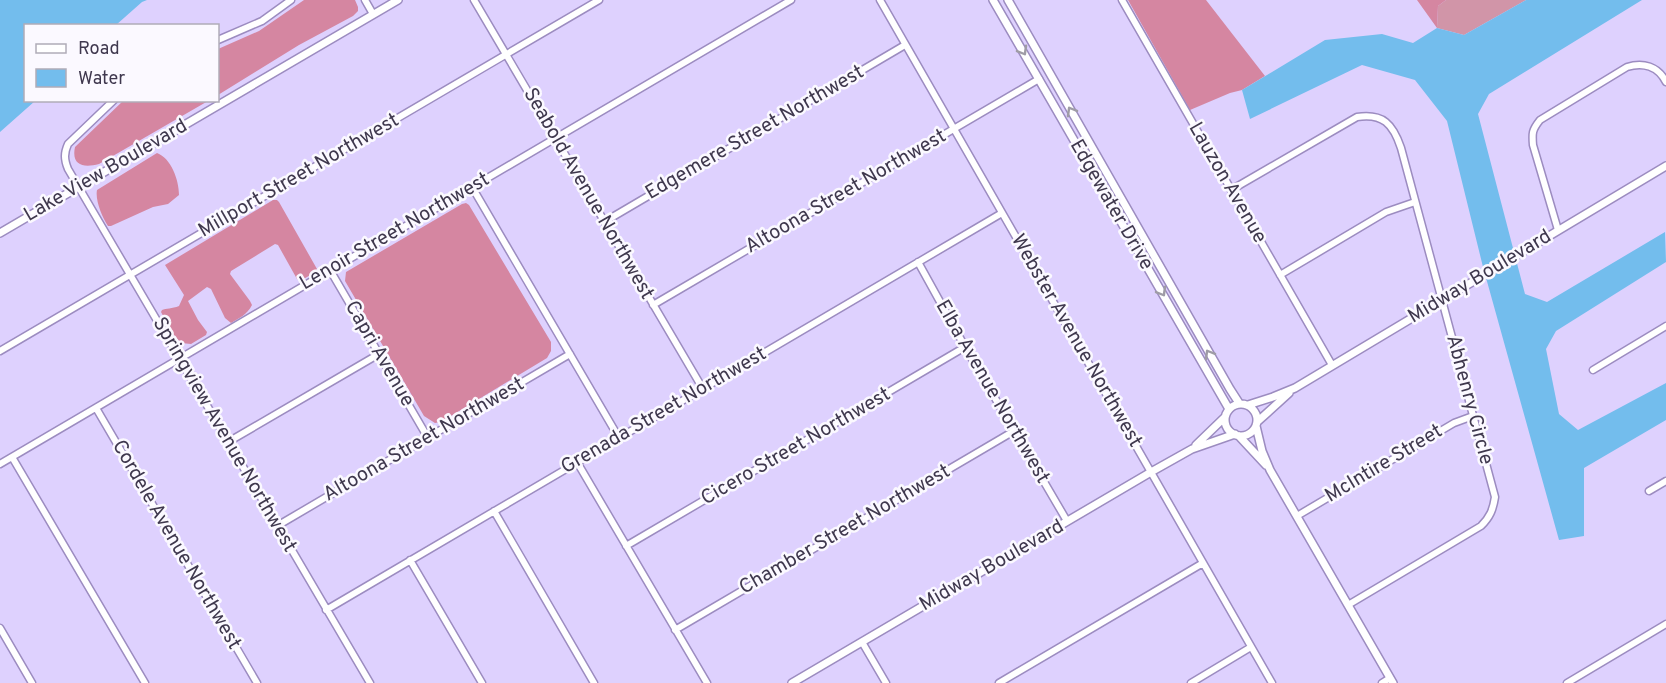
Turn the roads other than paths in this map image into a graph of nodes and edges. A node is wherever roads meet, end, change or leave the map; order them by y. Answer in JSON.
{"nodes":[{"id":1,"x":291,"y":0,"type":"edge"},
{"id":2,"x":365,"y":0,"type":"edge"},
{"id":3,"x":398,"y":0,"type":"edge"},
{"id":4,"x":474,"y":0,"type":"edge"},
{"id":5,"x":599,"y":0,"type":"edge"},
{"id":6,"x":790,"y":0,"type":"edge"},
{"id":7,"x":880,"y":0,"type":"edge"},
{"id":8,"x":993,"y":0,"type":"edge"},
{"id":9,"x":1008,"y":0,"type":"edge"},
{"id":10,"x":1122,"y":0,"type":"edge"},
{"id":11,"x":373,"y":14,"type":"junction"},
{"id":12,"x":219,"y":40,"type":"edge"},
{"id":13,"x":906,"y":45,"type":"junction"},
{"id":14,"x":506,"y":54,"type":"junction"},
{"id":15,"x":1039,"y":79,"type":"junction"},
{"id":16,"x":1666,"y":82,"type":"edge"},
{"id":17,"x":112,"y":102,"type":"edge"},
{"id":18,"x":954,"y":129,"type":"junction"},
{"id":19,"x":555,"y":138,"type":"junction"},
{"id":20,"x":1666,"y":166,"type":"edge"},
{"id":21,"x":78,"y":187,"type":"junction"},
{"id":22,"x":472,"y":187,"type":"junction"},
{"id":23,"x":1231,"y":190,"type":"junction"},
{"id":24,"x":1415,"y":202,"type":"junction"},
{"id":25,"x":1002,"y":213,"type":"junction"},
{"id":26,"x":604,"y":222,"type":"junction"},
{"id":27,"x":1558,"y":230,"type":"junction"},
{"id":28,"x":0,"y":233,"type":"edge"},
{"id":29,"x":918,"y":262,"type":"junction"},
{"id":30,"x":330,"y":270,"type":"junction"},
{"id":31,"x":130,"y":275,"type":"junction"},
{"id":32,"x":1280,"y":275,"type":"junction"},
{"id":33,"x":1442,"y":300,"type":"junction"},
{"id":34,"x":654,"y":305,"type":"junction"},
{"id":35,"x":1666,"y":326,"type":"edge"},
{"id":36,"x":965,"y":347,"type":"junction"},
{"id":37,"x":0,"y":351,"type":"edge"},
{"id":38,"x":379,"y":354,"type":"junction"},
{"id":39,"x":570,"y":354,"type":"junction"},
{"id":40,"x":179,"y":359,"type":"junction"},
{"id":41,"x":1332,"y":365,"type":"junction"},
{"id":42,"x":1593,"y":370,"type":"dead end"},
{"id":43,"x":1295,"y":388,"type":"junction"},
{"id":44,"x":703,"y":389,"type":"junction"},
{"id":45,"x":1239,"y":404,"type":"junction"},
{"id":46,"x":1248,"y":405,"type":"junction"},
{"id":47,"x":96,"y":408,"type":"junction"},
{"id":48,"x":1229,"y":410,"type":"junction"},
{"id":49,"x":1473,"y":416,"type":"junction"},
{"id":50,"x":1225,"y":417,"type":"junction"},
{"id":51,"x":1257,"y":424,"type":"junction"},
{"id":52,"x":1014,"y":431,"type":"junction"},
{"id":53,"x":1237,"y":435,"type":"junction"},
{"id":54,"x":428,"y":438,"type":"junction"},
{"id":55,"x":619,"y":438,"type":"junction"},
{"id":56,"x":228,"y":442,"type":"junction"},
{"id":57,"x":1192,"y":449,"type":"junction"},
{"id":58,"x":12,"y":457,"type":"junction"},
{"id":59,"x":577,"y":462,"type":"junction"},
{"id":60,"x":0,"y":464,"type":"edge"},
{"id":61,"x":1270,"y":470,"type":"junction"},
{"id":62,"x":1151,"y":472,"type":"junction"},
{"id":63,"x":1666,"y":481,"type":"edge"},
{"id":64,"x":1649,"y":491,"type":"dead end"},
{"id":65,"x":494,"y":511,"type":"junction"},
{"id":66,"x":1297,"y":516,"type":"junction"},
{"id":67,"x":1067,"y":521,"type":"junction"},
{"id":68,"x":277,"y":526,"type":"junction"},
{"id":69,"x":626,"y":546,"type":"junction"},
{"id":70,"x":410,"y":560,"type":"junction"},
{"id":71,"x":1203,"y":563,"type":"junction"},
{"id":72,"x":1348,"y":606,"type":"junction"},
{"id":73,"x":326,"y":609,"type":"junction"},
{"id":74,"x":1666,"y":624,"type":"edge"},
{"id":75,"x":0,"y":628,"type":"edge"},
{"id":76,"x":675,"y":630,"type":"junction"},
{"id":77,"x":862,"y":642,"type":"junction"},
{"id":78,"x":1251,"y":647,"type":"junction"},
{"id":79,"x":1391,"y":681,"type":"edge"},
{"id":80,"x":32,"y":683,"type":"edge"},
{"id":81,"x":145,"y":683,"type":"edge"},
{"id":82,"x":257,"y":683,"type":"edge"},
{"id":83,"x":370,"y":683,"type":"edge"},
{"id":84,"x":482,"y":683,"type":"edge"},
{"id":85,"x":594,"y":683,"type":"edge"},
{"id":86,"x":707,"y":683,"type":"edge"},
{"id":87,"x":792,"y":683,"type":"edge"},
{"id":88,"x":886,"y":683,"type":"edge"},
{"id":89,"x":999,"y":683,"type":"edge"},
{"id":90,"x":1191,"y":683,"type":"edge"},
{"id":91,"x":1272,"y":683,"type":"edge"},
{"id":92,"x":1382,"y":683,"type":"edge"},
{"id":93,"x":1567,"y":683,"type":"edge"}],
"edges":[{"from":1,"to":12,"type":"street"},
{"from":2,"to":11,"type":"street"},
{"from":3,"to":11,"type":"street","name":"Lake View Boulevard"},
{"from":4,"to":14,"type":"street","name":"Seabold Avenue Northwest"},
{"from":5,"to":14,"type":"street","name":"Millport Street Northwest"},
{"from":6,"to":19,"type":"street","name":"Lenoir Street Northwest"},
{"from":7,"to":13,"type":"street","name":"Webster Avenue Northwest"},
{"from":8,"to":15,"type":"street","name":"Edgewater Drive","one_way":true},
{"from":45,"to":9,"type":"street","name":"Edgewater Drive","one_way":true},
{"from":10,"to":23,"type":"street","name":"Lauzon Avenue"},
{"from":11,"to":21,"type":"street","name":"Lake View Boulevard"},
{"from":13,"to":18,"type":"street","name":"Webster Avenue Northwest"},
{"from":13,"to":26,"type":"street","name":"Edgemere Street Northwest"},
{"from":14,"to":19,"type":"street","name":"Seabold Avenue Northwest"},
{"from":14,"to":31,"type":"street","name":"Millport Street Northwest"},
{"from":15,"to":18,"type":"street","name":"Altoona Street Northwest"},
{"from":15,"to":48,"type":"street","name":"Edgewater Drive","one_way":true},
{"from":16,"to":27,"type":"street"},
{"from":17,"to":21,"type":"street","name":"Springview Avenue Northwest"},
{"from":18,"to":25,"type":"street","name":"Webster Avenue Northwest"},
{"from":18,"to":34,"type":"street","name":"Altoona Street Northwest"},
{"from":19,"to":22,"type":"street","name":"Lenoir Street Northwest"},
{"from":19,"to":26,"type":"street","name":"Seabold Avenue Northwest"},
{"from":20,"to":27,"type":"street","name":"Midway Boulevard"},
{"from":21,"to":28,"type":"street","name":"Lake View Boulevard"},
{"from":21,"to":31,"type":"street","name":"Springview Avenue Northwest"},
{"from":22,"to":30,"type":"street","name":"Lenoir Street Northwest"},
{"from":22,"to":39,"type":"street"},
{"from":23,"to":24,"type":"street","name":"Abhenry Circle"},
{"from":23,"to":32,"type":"street","name":"Lauzon Avenue"},
{"from":24,"to":32,"type":"street"},
{"from":24,"to":33,"type":"street","name":"Abhenry Circle"},
{"from":25,"to":29,"type":"street","name":"Grenada Street Northwest"},
{"from":25,"to":62,"type":"street","name":"Webster Avenue Northwest"},
{"from":26,"to":34,"type":"street","name":"Seabold Avenue Northwest"},
{"from":27,"to":33,"type":"street","name":"Midway Boulevard"},
{"from":29,"to":36,"type":"street","name":"Elba Avenue Northwest"},
{"from":29,"to":44,"type":"street","name":"Grenada Street Northwest"},
{"from":30,"to":38,"type":"street","name":"Capri Avenue"},
{"from":30,"to":40,"type":"street","name":"Lenoir Street Northwest"},
{"from":31,"to":37,"type":"street","name":"Millport Street Northwest"},
{"from":31,"to":40,"type":"street","name":"Springview Avenue Northwest"},
{"from":32,"to":41,"type":"street","name":"Lauzon Avenue"},
{"from":33,"to":41,"type":"street","name":"Midway Boulevard"},
{"from":33,"to":49,"type":"street","name":"Abhenry Circle"},
{"from":34,"to":44,"type":"street","name":"Seabold Avenue Northwest"},
{"from":35,"to":42,"type":"street"},
{"from":36,"to":52,"type":"street","name":"Elba Avenue Northwest"},
{"from":36,"to":69,"type":"street","name":"Cicero Street Northwest"},
{"from":38,"to":54,"type":"street","name":"Capri Avenue"},
{"from":38,"to":56,"type":"street"},
{"from":39,"to":54,"type":"street","name":"Altoona Street Northwest"},
{"from":39,"to":55,"type":"street"},
{"from":40,"to":47,"type":"street","name":"Lenoir Street Northwest"},
{"from":40,"to":56,"type":"street","name":"Springview Avenue Northwest"},
{"from":41,"to":43,"type":"street","name":"Midway Boulevard"},
{"from":43,"to":46,"type":"street","name":"Midway Boulevard"},
{"from":43,"to":51,"type":"street","name":"Midway Boulevard"},
{"from":44,"to":55,"type":"street","name":"Grenada Street Northwest"},
{"from":45,"to":46,"type":"street"},
{"from":45,"to":48,"type":"street"},
{"from":46,"to":51,"type":"street"},
{"from":47,"to":58,"type":"street","name":"Lenoir Street Northwest"},
{"from":47,"to":82,"type":"street","name":"Cordele Avenue Northwest"},
{"from":48,"to":50,"type":"street"},
{"from":49,"to":66,"type":"street","name":"McIntire Street"},
{"from":49,"to":72,"type":"street","name":"Abhenry Circle"},
{"from":50,"to":53,"type":"street"},
{"from":50,"to":57,"type":"street","name":"Midway Boulevard"},
{"from":51,"to":53,"type":"street"},
{"from":51,"to":61,"type":"street"},
{"from":52,"to":67,"type":"street","name":"Elba Avenue Northwest"},
{"from":52,"to":76,"type":"street","name":"Chamber Street Northwest"},
{"from":53,"to":57,"type":"street","name":"Midway Boulevard"},
{"from":53,"to":61,"type":"street"},
{"from":54,"to":68,"type":"street","name":"Altoona Street Northwest"},
{"from":55,"to":59,"type":"street","name":"Grenada Street Northwest"},
{"from":56,"to":68,"type":"street","name":"Springview Avenue Northwest"},
{"from":57,"to":62,"type":"street","name":"Midway Boulevard"},
{"from":58,"to":60,"type":"street","name":"Lenoir Street Northwest"},
{"from":58,"to":81,"type":"street"},
{"from":59,"to":65,"type":"street","name":"Grenada Street Northwest"},
{"from":59,"to":69,"type":"street"},
{"from":61,"to":66,"type":"street"},
{"from":62,"to":67,"type":"street","name":"Midway Boulevard"},
{"from":62,"to":71,"type":"street","name":"Webster Avenue Northwest"},
{"from":63,"to":64,"type":"street"},
{"from":65,"to":70,"type":"street","name":"Grenada Street Northwest"},
{"from":65,"to":85,"type":"street"},
{"from":66,"to":72,"type":"street"},
{"from":67,"to":77,"type":"street","name":"Midway Boulevard"},
{"from":68,"to":73,"type":"street","name":"Springview Avenue Northwest"},
{"from":69,"to":76,"type":"street"},
{"from":70,"to":73,"type":"street","name":"Grenada Street Northwest"},
{"from":70,"to":84,"type":"street"},
{"from":71,"to":78,"type":"street","name":"Webster Avenue Northwest"},
{"from":71,"to":89,"type":"street"},
{"from":72,"to":79,"type":"street"},
{"from":73,"to":83,"type":"street","name":"Springview Avenue Northwest"},
{"from":74,"to":93,"type":"street"},
{"from":75,"to":80,"type":"street"},
{"from":76,"to":86,"type":"street"},
{"from":77,"to":87,"type":"street","name":"Midway Boulevard"},
{"from":77,"to":88,"type":"street"},
{"from":78,"to":90,"type":"street"},
{"from":78,"to":91,"type":"street","name":"Webster Avenue Northwest"},
{"from":79,"to":92,"type":"street"}]}
